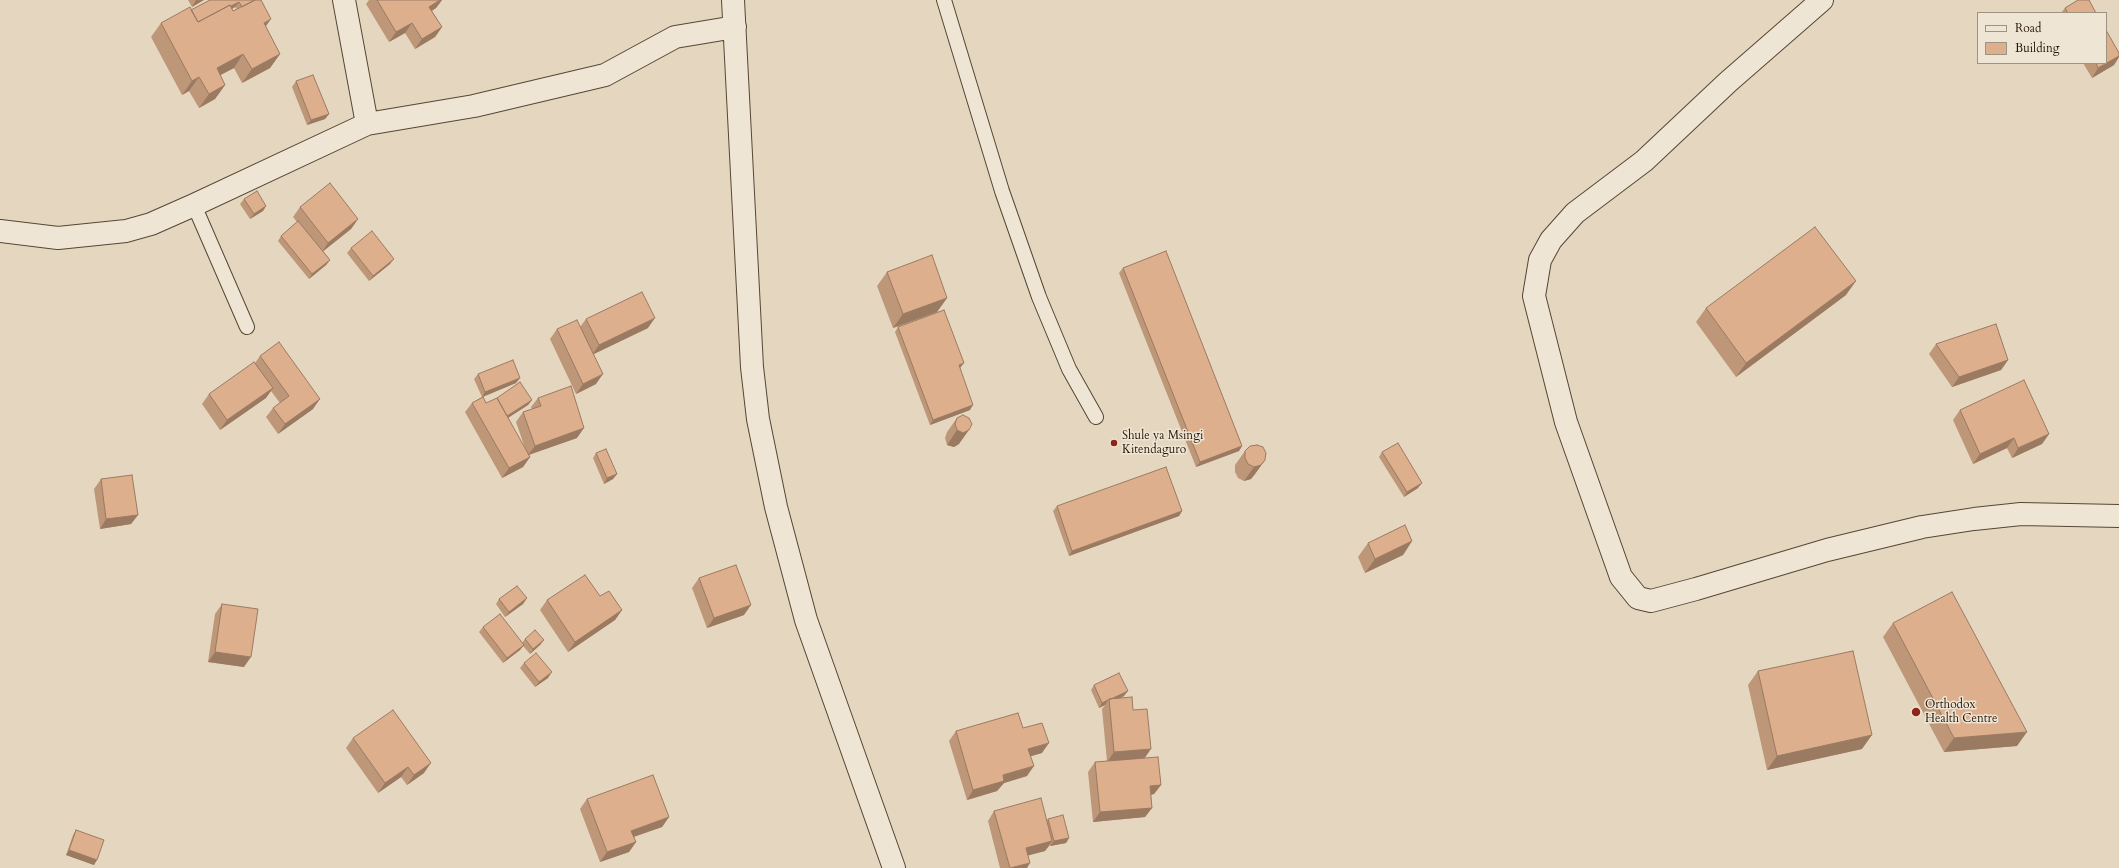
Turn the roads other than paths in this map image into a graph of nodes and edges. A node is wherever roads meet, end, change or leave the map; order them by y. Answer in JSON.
{"nodes":[{"id":1,"x":344,"y":0,"type":"edge"},
{"id":2,"x":733,"y":0,"type":"edge"},
{"id":3,"x":944,"y":0,"type":"edge"},
{"id":4,"x":1822,"y":0,"type":"edge"},
{"id":5,"x":735,"y":27,"type":"junction"},
{"id":6,"x":367,"y":124,"type":"junction"},
{"id":7,"x":194,"y":205,"type":"junction"},
{"id":8,"x":0,"y":231,"type":"edge"},
{"id":9,"x":247,"y":328,"type":"dead end"},
{"id":10,"x":1096,"y":417,"type":"dead end"},
{"id":11,"x":2119,"y":516,"type":"edge"},
{"id":12,"x":894,"y":868,"type":"edge"}],
"edges":[{"from":1,"to":6,"type":"street"},
{"from":2,"to":5,"type":"street"},
{"from":3,"to":10,"type":"lane"},
{"from":4,"to":11,"type":"street"},
{"from":5,"to":6,"type":"street"},
{"from":5,"to":12,"type":"street"},
{"from":6,"to":7,"type":"street"},
{"from":7,"to":8,"type":"street"},
{"from":7,"to":9,"type":"lane"}]}
